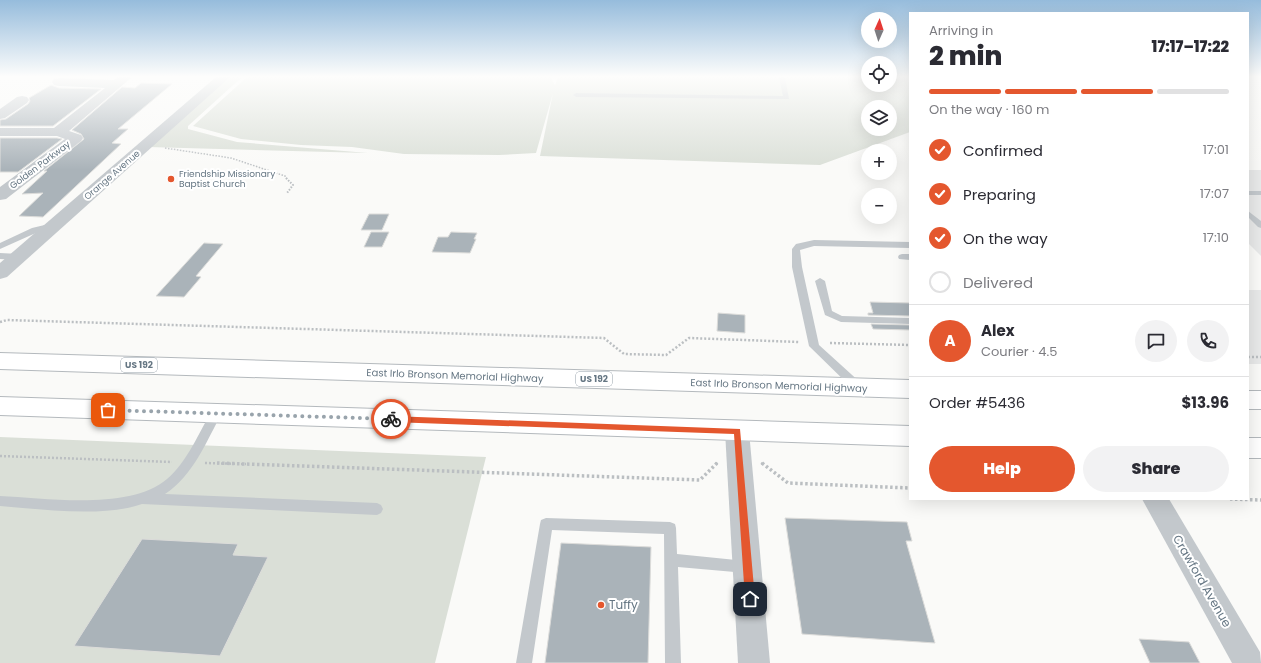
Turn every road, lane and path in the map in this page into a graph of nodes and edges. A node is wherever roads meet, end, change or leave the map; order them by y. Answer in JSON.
{"nodes":[{"id":1,"x":10,"y":108,"type":"edge"},
{"id":2,"x":87,"y":108,"type":"edge"},
{"id":3,"x":189,"y":108,"type":"edge"},
{"id":4,"x":0,"y":115,"type":"edge"},
{"id":5,"x":0,"y":132,"type":"edge"},
{"id":6,"x":58,"y":132,"type":"junction"},
{"id":7,"x":147,"y":145,"type":"junction"},
{"id":8,"x":287,"y":193,"type":"dead end"},
{"id":9,"x":1249,"y":193,"type":"edge"},
{"id":10,"x":1261,"y":193,"type":"edge"},
{"id":11,"x":0,"y":195,"type":"edge"},
{"id":12,"x":1250,"y":215,"type":"edge"},
{"id":13,"x":1261,"y":216,"type":"edge"},
{"id":14,"x":55,"y":225,"type":"junction"},
{"id":15,"x":1261,"y":226,"type":"edge"},
{"id":16,"x":909,"y":245,"type":"edge"},
{"id":17,"x":0,"y":246,"type":"edge"},
{"id":18,"x":0,"y":256,"type":"edge"},
{"id":19,"x":19,"y":257,"type":"junction"},
{"id":20,"x":0,"y":273,"type":"edge"},
{"id":21,"x":820,"y":281,"type":"dead end"},
{"id":22,"x":909,"y":321,"type":"edge"},
{"id":23,"x":0,"y":322,"type":"edge"},
{"id":24,"x":813,"y":342,"type":"junction"},
{"id":25,"x":909,"y":345,"type":"edge"},
{"id":26,"x":1249,"y":357,"type":"edge"},
{"id":27,"x":1261,"y":357,"type":"edge"},
{"id":28,"x":0,"y":361,"type":"edge"},
{"id":29,"x":858,"y":388,"type":"junction"},
{"id":30,"x":909,"y":389,"type":"edge"},
{"id":31,"x":1249,"y":400,"type":"edge"},
{"id":32,"x":1261,"y":400,"type":"edge"},
{"id":33,"x":0,"y":406,"type":"edge"},
{"id":34,"x":216,"y":413,"type":"junction"},
{"id":35,"x":737,"y":431,"type":"junction"},
{"id":36,"x":909,"y":436,"type":"edge"},
{"id":37,"x":1249,"y":448,"type":"edge"},
{"id":38,"x":1261,"y":448,"type":"edge"},
{"id":39,"x":0,"y":456,"type":"edge"},
{"id":40,"x":740,"y":461,"type":"junction"},
{"id":41,"x":188,"y":462,"type":"junction"},
{"id":42,"x":909,"y":488,"type":"edge"},
{"id":43,"x":144,"y":499,"type":"junction"},
{"id":44,"x":1156,"y":500,"type":"edge"},
{"id":45,"x":1249,"y":500,"type":"edge"},
{"id":46,"x":1261,"y":500,"type":"edge"},
{"id":47,"x":0,"y":501,"type":"edge"},
{"id":48,"x":377,"y":509,"type":"dead end"},
{"id":49,"x":670,"y":560,"type":"junction"},
{"id":50,"x":748,"y":568,"type":"junction"},
{"id":51,"x":524,"y":663,"type":"edge"},
{"id":52,"x":674,"y":663,"type":"edge"},
{"id":53,"x":754,"y":663,"type":"edge"},
{"id":54,"x":1249,"y":663,"type":"edge"}],
"edges":[{"from":1,"to":4,"type":"street"},
{"from":2,"to":6,"type":"street"},
{"from":3,"to":7,"type":"street","name":"Orange Avenue"},
{"from":5,"to":6,"type":"street","name":"Golden Parkway"},
{"from":6,"to":11,"type":"street","name":"Golden Parkway"},
{"from":7,"to":8,"type":"path"},
{"from":7,"to":14,"type":"street","name":"Orange Avenue"},
{"from":9,"to":10,"type":"lane"},
{"from":12,"to":13,"type":"lane"},
{"from":12,"to":15,"type":"lane"},
{"from":14,"to":17,"type":"lane"},
{"from":14,"to":19,"type":"street","name":"Orange Avenue"},
{"from":16,"to":24,"type":"lane"},
{"from":18,"to":19,"type":"lane"},
{"from":19,"to":20,"type":"street","name":"Orange Avenue"},
{"from":21,"to":22,"type":"lane"},
{"from":23,"to":24,"type":"path"},
{"from":24,"to":25,"type":"path"},
{"from":24,"to":29,"type":"lane"},
{"from":26,"to":27,"type":"path"},
{"from":28,"to":29,"type":"highway","name":"East Irlo Bronson Memorial Highway","number":"US 192"},
{"from":29,"to":30,"type":"highway","name":"East Irlo Bronson Memorial Highway","number":"US 192"},
{"from":31,"to":32,"type":"highway"},
{"from":33,"to":34,"type":"highway"},
{"from":34,"to":35,"type":"highway"},
{"from":34,"to":41,"type":"lane"},
{"from":35,"to":36,"type":"highway"},
{"from":35,"to":40,"type":"street"},
{"from":37,"to":38,"type":"highway"},
{"from":39,"to":41,"type":"path"},
{"from":40,"to":41,"type":"path"},
{"from":40,"to":42,"type":"path"},
{"from":40,"to":50,"type":"street"},
{"from":41,"to":43,"type":"lane"},
{"from":43,"to":47,"type":"lane"},
{"from":43,"to":48,"type":"lane"},
{"from":44,"to":54,"type":"street","name":"Crawford Avenue"},
{"from":45,"to":46,"type":"path"},
{"from":49,"to":50,"type":"lane"},
{"from":49,"to":51,"type":"lane"},
{"from":49,"to":52,"type":"lane"},
{"from":50,"to":53,"type":"street"}]}
